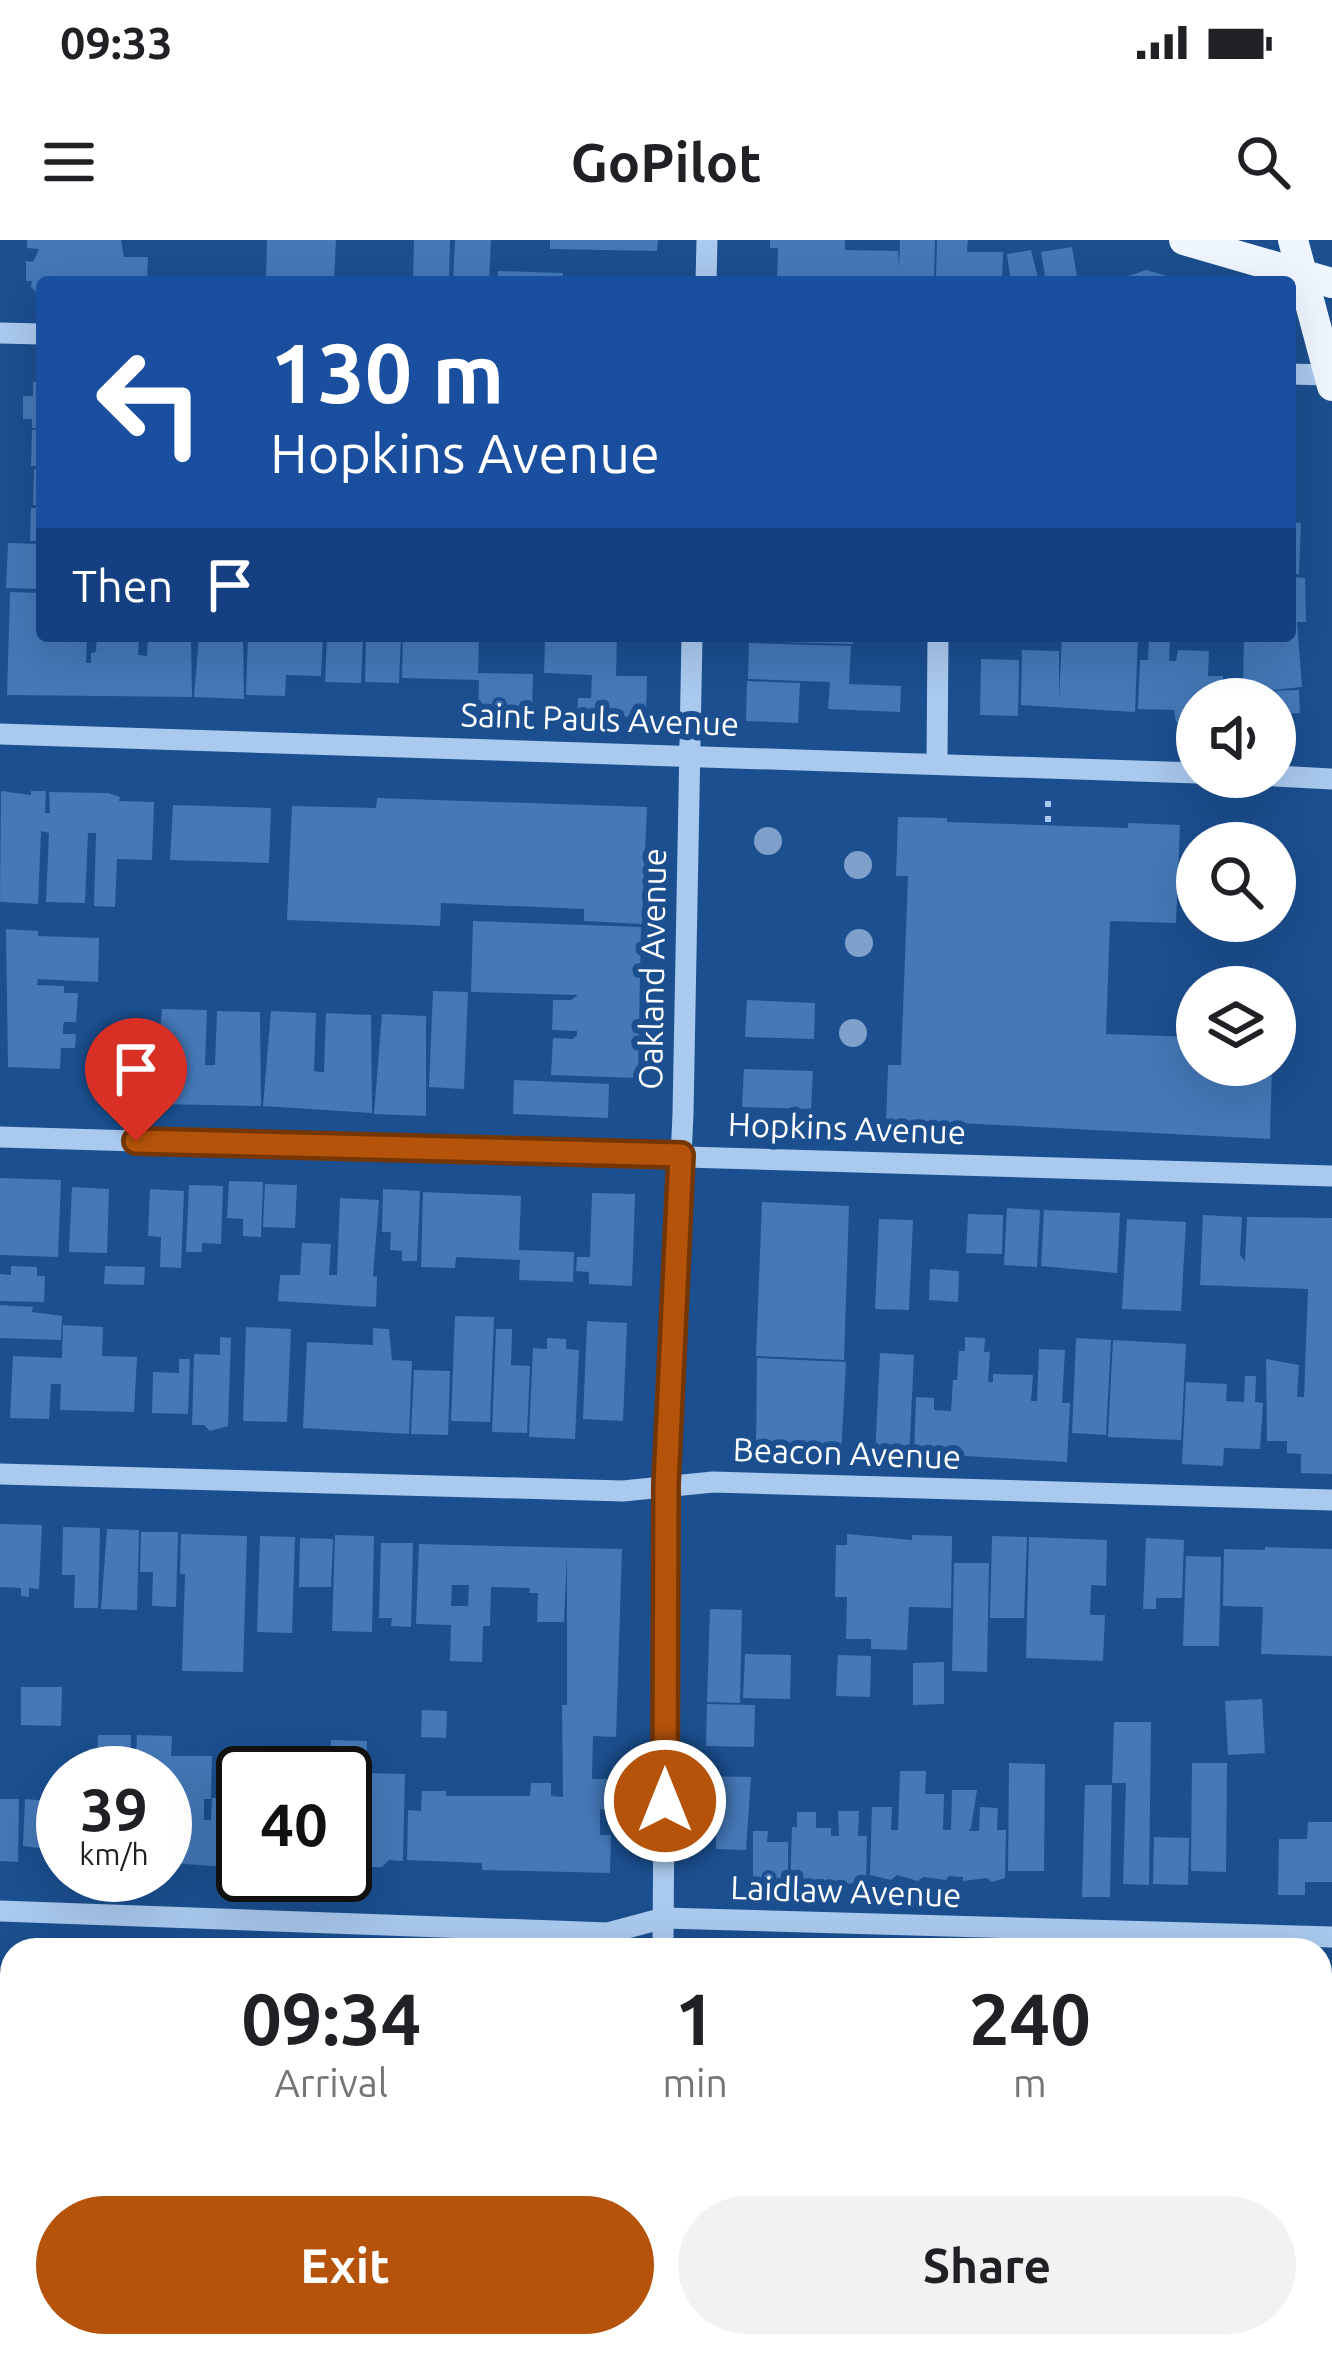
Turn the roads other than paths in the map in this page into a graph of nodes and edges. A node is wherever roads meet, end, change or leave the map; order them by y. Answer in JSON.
{"nodes":[{"id":1,"x":707,"y":240,"type":"edge"},
{"id":2,"x":1184,"y":240,"type":"edge"},
{"id":3,"x":1293,"y":240,"type":"edge"},
{"id":4,"x":1301,"y":274,"type":"junction"},
{"id":5,"x":706,"y":276,"type":"edge"},
{"id":6,"x":1332,"y":283,"type":"edge"},
{"id":7,"x":0,"y":332,"type":"edge"},
{"id":8,"x":36,"y":334,"type":"edge"},
{"id":9,"x":1296,"y":375,"type":"edge"},
{"id":10,"x":1331,"y":381,"type":"edge"},
{"id":11,"x":692,"y":642,"type":"edge"},
{"id":12,"x":938,"y":642,"type":"edge"},
{"id":13,"x":0,"y":734,"type":"edge"},
{"id":14,"x":688,"y":754,"type":"junction"},
{"id":15,"x":937,"y":761,"type":"junction"},
{"id":16,"x":1176,"y":772,"type":"edge"},
{"id":17,"x":1296,"y":777,"type":"edge"},
{"id":18,"x":1332,"y":778,"type":"edge"},
{"id":19,"x":0,"y":1138,"type":"edge"},
{"id":20,"x":681,"y":1155,"type":"junction"},
{"id":21,"x":1332,"y":1176,"type":"edge"},
{"id":22,"x":0,"y":1474,"type":"edge"},
{"id":23,"x":666,"y":1484,"type":"junction"},
{"id":24,"x":1332,"y":1500,"type":"edge"},
{"id":25,"x":0,"y":1911,"type":"edge"},
{"id":26,"x":664,"y":1918,"type":"junction"},
{"id":27,"x":1332,"y":1937,"type":"edge"},
{"id":28,"x":663,"y":1938,"type":"edge"}],
"edges":[{"from":1,"to":5,"type":"street"},
{"from":2,"to":4,"type":"main road"},
{"from":3,"to":4,"type":"main road"},
{"from":4,"to":6,"type":"main road"},
{"from":4,"to":10,"type":"main road"},
{"from":7,"to":8,"type":"street"},
{"from":9,"to":10,"type":"street"},
{"from":11,"to":14,"type":"street","name":"Oakland Avenue"},
{"from":12,"to":15,"type":"street"},
{"from":13,"to":14,"type":"street","name":"Saint Pauls Avenue"},
{"from":14,"to":15,"type":"street","name":"Saint Pauls Avenue"},
{"from":14,"to":20,"type":"street","name":"Oakland Avenue"},
{"from":15,"to":16,"type":"street","name":"Saint Pauls Avenue"},
{"from":17,"to":18,"type":"street"},
{"from":19,"to":20,"type":"street","name":"Hopkins Avenue"},
{"from":20,"to":21,"type":"street","name":"Hopkins Avenue"},
{"from":20,"to":23,"type":"street","name":"Oakland Avenue"},
{"from":22,"to":23,"type":"street","name":"Beacon Avenue"},
{"from":23,"to":24,"type":"street","name":"Beacon Avenue"},
{"from":23,"to":26,"type":"street","name":"Oakland Avenue"},
{"from":25,"to":26,"type":"street","name":"Laidlaw Avenue"},
{"from":26,"to":27,"type":"street","name":"Laidlaw Avenue"},
{"from":26,"to":28,"type":"street","name":"Oakland Avenue"}]}
